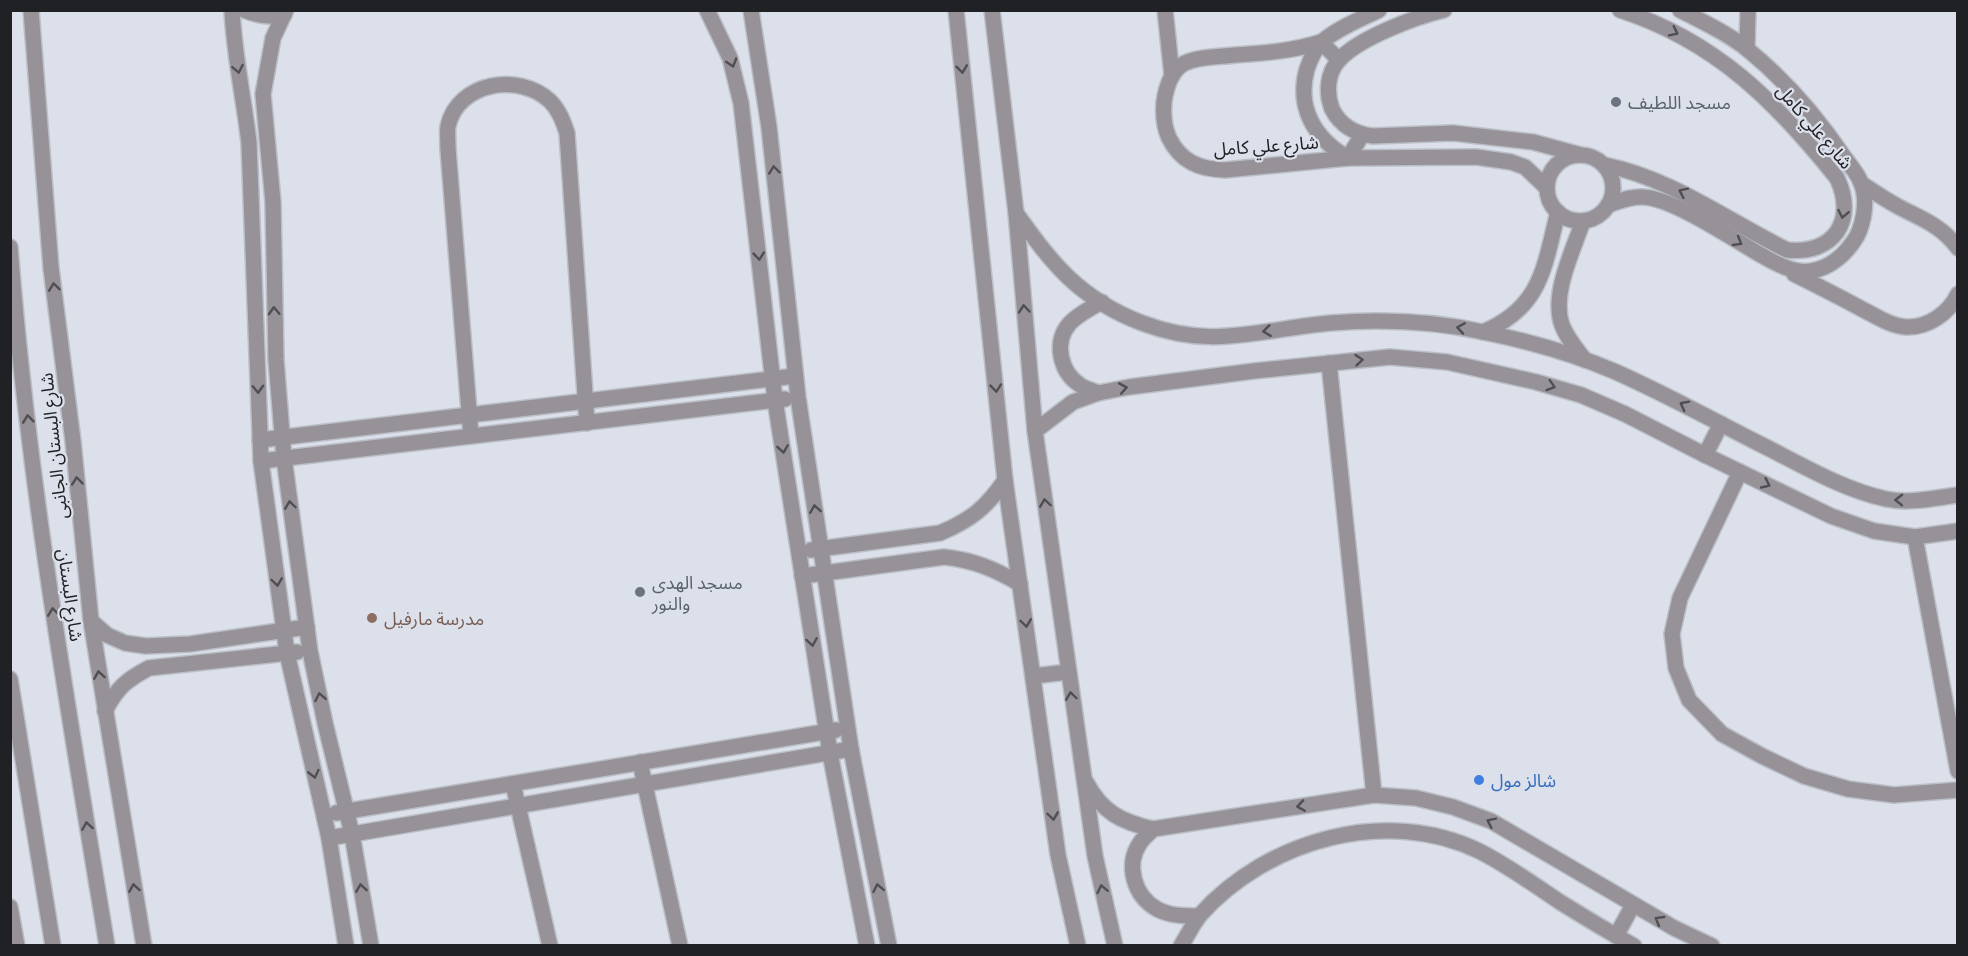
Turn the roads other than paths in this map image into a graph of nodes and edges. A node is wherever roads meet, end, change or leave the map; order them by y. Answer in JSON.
{"nodes":[{"id":1,"x":31,"y":10,"type":"edge"},
{"id":2,"x":232,"y":10,"type":"edge"},
{"id":3,"x":244,"y":10,"type":"edge"},
{"id":4,"x":707,"y":10,"type":"edge"},
{"id":5,"x":751,"y":10,"type":"edge"},
{"id":6,"x":956,"y":10,"type":"edge"},
{"id":7,"x":992,"y":10,"type":"edge"},
{"id":8,"x":1165,"y":10,"type":"edge"},
{"id":9,"x":1380,"y":10,"type":"edge"},
{"id":10,"x":1444,"y":10,"type":"edge"},
{"id":11,"x":1620,"y":10,"type":"edge"},
{"id":12,"x":1680,"y":10,"type":"edge"},
{"id":13,"x":1748,"y":10,"type":"edge"},
{"id":14,"x":285,"y":13,"type":"edge"},
{"id":15,"x":1321,"y":42,"type":"junction"},
{"id":16,"x":1747,"y":49,"type":"junction"},
{"id":17,"x":1339,"y":60,"type":"junction"},
{"id":18,"x":1172,"y":76,"type":"junction"},
{"id":19,"x":1362,"y":135,"type":"junction"},
{"id":20,"x":1581,"y":155,"type":"junction"},
{"id":21,"x":1348,"y":158,"type":"junction"},
{"id":22,"x":1605,"y":165,"type":"junction"},
{"id":23,"x":1852,"y":169,"type":"junction"},
{"id":24,"x":1838,"y":178,"type":"junction"},
{"id":25,"x":1862,"y":184,"type":"junction"},
{"id":26,"x":1547,"y":188,"type":"junction"},
{"id":27,"x":1608,"y":206,"type":"junction"},
{"id":28,"x":1558,"y":212,"type":"junction"},
{"id":29,"x":1016,"y":213,"type":"junction"},
{"id":30,"x":1583,"y":221,"type":"junction"},
{"id":31,"x":10,"y":247,"type":"edge"},
{"id":32,"x":1958,"y":248,"type":"edge"},
{"id":33,"x":1787,"y":250,"type":"junction"},
{"id":34,"x":1781,"y":267,"type":"junction"},
{"id":35,"x":1958,"y":294,"type":"edge"},
{"id":36,"x":1102,"y":302,"type":"junction"},
{"id":37,"x":1483,"y":332,"type":"junction"},
{"id":38,"x":1585,"y":360,"type":"junction"},
{"id":39,"x":1329,"y":363,"type":"junction"},
{"id":40,"x":795,"y":376,"type":"junction"},
{"id":41,"x":772,"y":379,"type":"junction"},
{"id":42,"x":1098,"y":393,"type":"junction"},
{"id":43,"x":798,"y":398,"type":"junction"},
{"id":44,"x":775,"y":400,"type":"junction"},
{"id":45,"x":586,"y":401,"type":"junction"},
{"id":46,"x":469,"y":415,"type":"junction"},
{"id":47,"x":587,"y":423,"type":"junction"},
{"id":48,"x":1721,"y":424,"type":"junction"},
{"id":49,"x":1035,"y":432,"type":"junction"},
{"id":50,"x":471,"y":436,"type":"junction"},
{"id":51,"x":283,"y":438,"type":"junction"},
{"id":52,"x":260,"y":440,"type":"junction"},
{"id":53,"x":1705,"y":455,"type":"junction"},
{"id":54,"x":284,"y":458,"type":"junction"},
{"id":55,"x":261,"y":461,"type":"junction"},
{"id":56,"x":1740,"y":472,"type":"junction"},
{"id":57,"x":1005,"y":480,"type":"junction"},
{"id":58,"x":1958,"y":495,"type":"edge"},
{"id":59,"x":1958,"y":531,"type":"edge"},
{"id":60,"x":1915,"y":537,"type":"junction"},
{"id":61,"x":821,"y":549,"type":"junction"},
{"id":62,"x":798,"y":551,"type":"junction"},
{"id":63,"x":825,"y":574,"type":"junction"},
{"id":64,"x":802,"y":576,"type":"junction"},
{"id":65,"x":1020,"y":584,"type":"junction"},
{"id":66,"x":91,"y":621,"type":"junction"},
{"id":67,"x":307,"y":627,"type":"junction"},
{"id":68,"x":284,"y":630,"type":"junction"},
{"id":69,"x":310,"y":651,"type":"junction"},
{"id":70,"x":287,"y":653,"type":"junction"},
{"id":71,"x":1068,"y":672,"type":"junction"},
{"id":72,"x":1033,"y":676,"type":"junction"},
{"id":73,"x":10,"y":679,"type":"edge"},
{"id":74,"x":105,"y":711,"type":"junction"},
{"id":75,"x":848,"y":728,"type":"junction"},
{"id":76,"x":826,"y":732,"type":"junction"},
{"id":77,"x":851,"y":749,"type":"junction"},
{"id":78,"x":830,"y":753,"type":"junction"},
{"id":79,"x":640,"y":762,"type":"junction"},
{"id":80,"x":1958,"y":771,"type":"edge"},
{"id":81,"x":1082,"y":775,"type":"junction"},
{"id":82,"x":513,"y":783,"type":"junction"},
{"id":83,"x":644,"y":785,"type":"junction"},
{"id":84,"x":1958,"y":790,"type":"edge"},
{"id":85,"x":1374,"y":795,"type":"junction"},
{"id":86,"x":519,"y":806,"type":"junction"},
{"id":87,"x":346,"y":811,"type":"junction"},
{"id":88,"x":324,"y":815,"type":"junction"},
{"id":89,"x":1153,"y":829,"type":"junction"},
{"id":90,"x":352,"y":834,"type":"junction"},
{"id":91,"x":329,"y":838,"type":"junction"},
{"id":92,"x":1633,"y":905,"type":"junction"},
{"id":93,"x":10,"y":907,"type":"edge"},
{"id":94,"x":1199,"y":916,"type":"junction"},
{"id":95,"x":1616,"y":936,"type":"junction"},
{"id":96,"x":17,"y":945,"type":"edge"},
{"id":97,"x":53,"y":945,"type":"edge"},
{"id":98,"x":107,"y":945,"type":"edge"},
{"id":99,"x":144,"y":945,"type":"edge"},
{"id":100,"x":346,"y":945,"type":"edge"},
{"id":101,"x":370,"y":945,"type":"edge"},
{"id":102,"x":550,"y":945,"type":"edge"},
{"id":103,"x":680,"y":945,"type":"edge"},
{"id":104,"x":867,"y":945,"type":"edge"},
{"id":105,"x":889,"y":945,"type":"edge"},
{"id":106,"x":1078,"y":945,"type":"edge"},
{"id":107,"x":1115,"y":945,"type":"edge"},
{"id":108,"x":1181,"y":945,"type":"edge"},
{"id":109,"x":1634,"y":945,"type":"edge"},
{"id":110,"x":1712,"y":945,"type":"edge"}],
"edges":[{"from":66,"to":1,"type":"street","name":"شارع البستان الجانبى","one_way":true},
{"from":2,"to":52,"type":"street","one_way":true},
{"from":3,"to":14,"type":"street"},
{"from":4,"to":41,"type":"street","one_way":true},
{"from":40,"to":5,"type":"street","one_way":true},
{"from":6,"to":57,"type":"street","one_way":true},
{"from":7,"to":29,"type":"street"},
{"from":8,"to":18,"type":"street"},
{"from":9,"to":15,"type":"street"},
{"from":10,"to":17,"type":"street"},
{"from":11,"to":24,"type":"street","name":"شارع علي كامل","one_way":true},
{"from":12,"to":16,"type":"street","name":"شارع علي كامل"},
{"from":13,"to":16,"type":"street"},
{"from":51,"to":14,"type":"street","one_way":true},
{"from":15,"to":17,"type":"street"},
{"from":15,"to":18,"type":"street"},
{"from":15,"to":21,"type":"street","name":"شارع علي كامل"},
{"from":16,"to":23,"type":"street","name":"شارع علي كامل"},
{"from":17,"to":19,"type":"street","name":"شارع علي كامل"},
{"from":18,"to":21,"type":"street","name":"شارع علي كامل"},
{"from":19,"to":20,"type":"street"},
{"from":19,"to":21,"type":"street"},
{"from":20,"to":22,"type":"street"},
{"from":20,"to":26,"type":"street"},
{"from":21,"to":26,"type":"street","name":"شارع علي كامل"},
{"from":22,"to":27,"type":"street"},
{"from":33,"to":22,"type":"street","one_way":true},
{"from":23,"to":24,"type":"street"},
{"from":23,"to":25,"type":"street","name":"شارع علي كامل"},
{"from":24,"to":33,"type":"street","name":"شارع علي كامل","one_way":true},
{"from":25,"to":32,"type":"street","name":"شارع علي كامل"},
{"from":25,"to":34,"type":"street","name":"شارع علي كامل"},
{"from":26,"to":28,"type":"street"},
{"from":27,"to":30,"type":"street"},
{"from":27,"to":34,"type":"street","name":"شارع علي كامل","one_way":true},
{"from":28,"to":30,"type":"street"},
{"from":28,"to":37,"type":"street"},
{"from":29,"to":36,"type":"street"},
{"from":49,"to":29,"type":"street","one_way":true},
{"from":30,"to":38,"type":"street"},
{"from":98,"to":31,"type":"street","name":"شارع البستان","one_way":true},
{"from":33,"to":34,"type":"street"},
{"from":34,"to":35,"type":"street","name":"شارع علي كامل"},
{"from":37,"to":36,"type":"street","one_way":true},
{"from":36,"to":42,"type":"street"},
{"from":37,"to":38,"type":"street"},
{"from":48,"to":38,"type":"street","one_way":true},
{"from":42,"to":39,"type":"street","one_way":true},
{"from":39,"to":53,"type":"street","one_way":true},
{"from":39,"to":85,"type":"street"},
{"from":40,"to":41,"type":"street"},
{"from":40,"to":43,"type":"street"},
{"from":41,"to":44,"type":"street"},
{"from":41,"to":45,"type":"street"},
{"from":42,"to":49,"type":"street"},
{"from":43,"to":44,"type":"street"},
{"from":61,"to":43,"type":"street","one_way":true},
{"from":44,"to":47,"type":"street"},
{"from":44,"to":62,"type":"street","one_way":true},
{"from":45,"to":46,"type":"street"},
{"from":45,"to":46,"type":"street"},
{"from":45,"to":47,"type":"street"},
{"from":46,"to":50,"type":"street"},
{"from":46,"to":51,"type":"street"},
{"from":47,"to":50,"type":"street"},
{"from":48,"to":53,"type":"street"},
{"from":58,"to":48,"type":"street","one_way":true},
{"from":71,"to":49,"type":"street","one_way":true},
{"from":50,"to":54,"type":"street"},
{"from":51,"to":52,"type":"street"},
{"from":51,"to":54,"type":"street"},
{"from":52,"to":55,"type":"street"},
{"from":53,"to":56,"type":"street"},
{"from":54,"to":55,"type":"street"},
{"from":67,"to":54,"type":"street","one_way":true},
{"from":55,"to":68,"type":"street","one_way":true},
{"from":56,"to":60,"type":"street","one_way":true},
{"from":56,"to":84,"type":"street"},
{"from":57,"to":61,"type":"street"},
{"from":57,"to":65,"type":"street"},
{"from":59,"to":60,"type":"street"},
{"from":60,"to":80,"type":"street"},
{"from":61,"to":62,"type":"street"},
{"from":61,"to":63,"type":"street"},
{"from":62,"to":64,"type":"street"},
{"from":63,"to":64,"type":"street"},
{"from":63,"to":65,"type":"street"},
{"from":63,"to":75,"type":"street"},
{"from":64,"to":76,"type":"street","one_way":true},
{"from":65,"to":72,"type":"street","one_way":true},
{"from":66,"to":68,"type":"street"},
{"from":74,"to":66,"type":"street","name":"شارع البستان الجانبى","one_way":true},
{"from":67,"to":68,"type":"street"},
{"from":67,"to":69,"type":"street"},
{"from":68,"to":70,"type":"street"},
{"from":69,"to":70,"type":"street"},
{"from":87,"to":69,"type":"street","one_way":true},
{"from":70,"to":74,"type":"street"},
{"from":70,"to":88,"type":"street","one_way":true},
{"from":71,"to":72,"type":"street"},
{"from":81,"to":71,"type":"street","one_way":true},
{"from":72,"to":106,"type":"street","one_way":true},
{"from":73,"to":97,"type":"street"},
{"from":99,"to":74,"type":"street","name":"شارع البستان الجانبى","one_way":true},
{"from":75,"to":76,"type":"street"},
{"from":75,"to":77,"type":"street"},
{"from":76,"to":78,"type":"street"},
{"from":76,"to":79,"type":"street"},
{"from":77,"to":78,"type":"street"},
{"from":105,"to":77,"type":"street","one_way":true},
{"from":78,"to":83,"type":"street"},
{"from":78,"to":104,"type":"street"},
{"from":79,"to":82,"type":"street"},
{"from":79,"to":83,"type":"street"},
{"from":81,"to":89,"type":"street"},
{"from":107,"to":81,"type":"street","one_way":true},
{"from":82,"to":86,"type":"street"},
{"from":82,"to":87,"type":"street"},
{"from":83,"to":86,"type":"street"},
{"from":83,"to":103,"type":"street"},
{"from":85,"to":89,"type":"street","one_way":true},
{"from":92,"to":85,"type":"street","one_way":true},
{"from":86,"to":90,"type":"street"},
{"from":86,"to":102,"type":"street"},
{"from":87,"to":88,"type":"street"},
{"from":87,"to":90,"type":"street"},
{"from":88,"to":91,"type":"street"},
{"from":89,"to":94,"type":"street"},
{"from":90,"to":91,"type":"street"},
{"from":101,"to":90,"type":"street","one_way":true},
{"from":91,"to":100,"type":"street"},
{"from":92,"to":95,"type":"street"},
{"from":110,"to":92,"type":"street","one_way":true},
{"from":93,"to":96,"type":"street"},
{"from":94,"to":95,"type":"street"},
{"from":94,"to":108,"type":"street"},
{"from":95,"to":109,"type":"street"}]}
